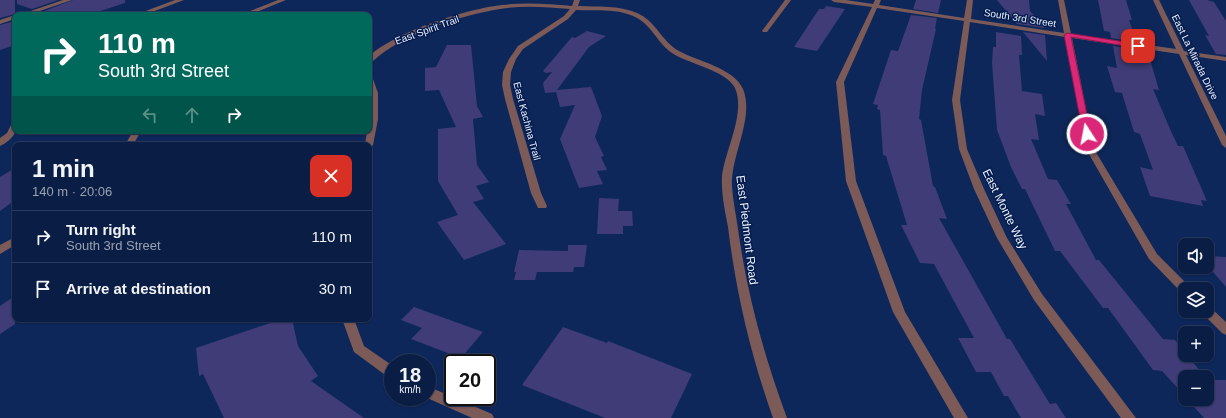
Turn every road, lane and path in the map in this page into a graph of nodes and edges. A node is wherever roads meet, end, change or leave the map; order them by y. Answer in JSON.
{"nodes":[{"id":1,"x":69,"y":0,"type":"edge"},
{"id":2,"x":181,"y":0,"type":"edge"},
{"id":3,"x":283,"y":0,"type":"edge"},
{"id":4,"x":788,"y":0,"type":"edge"},
{"id":5,"x":834,"y":0,"type":"edge"},
{"id":6,"x":970,"y":0,"type":"edge"},
{"id":7,"x":1061,"y":0,"type":"edge"},
{"id":8,"x":1156,"y":0,"type":"edge"},
{"id":9,"x":876,"y":3,"type":"edge"},
{"id":10,"x":576,"y":4,"type":"edge"},
{"id":11,"x":31,"y":12,"type":"edge"},
{"id":12,"x":147,"y":12,"type":"edge"},
{"id":13,"x":250,"y":12,"type":"edge"},
{"id":14,"x":12,"y":18,"type":"edge"},
{"id":15,"x":967,"y":20,"type":"junction"},
{"id":16,"x":0,"y":22,"type":"edge"},
{"id":17,"x":766,"y":31,"type":"dead end"},
{"id":18,"x":1067,"y":35,"type":"junction"},
{"id":19,"x":1181,"y":52,"type":"junction"},
{"id":20,"x":372,"y":57,"type":"edge"},
{"id":21,"x":1226,"y":59,"type":"edge"},
{"id":22,"x":372,"y":87,"type":"edge"},
{"id":23,"x":372,"y":129,"type":"edge"},
{"id":24,"x":12,"y":130,"type":"edge"},
{"id":25,"x":0,"y":143,"type":"edge"},
{"id":26,"x":1226,"y":145,"type":"edge"},
{"id":27,"x":542,"y":206,"type":"dead end"},
{"id":28,"x":12,"y":242,"type":"edge"},
{"id":29,"x":0,"y":250,"type":"edge"},
{"id":30,"x":1179,"y":282,"type":"edge"},
{"id":31,"x":1214,"y":318,"type":"edge"},
{"id":32,"x":349,"y":322,"type":"edge"},
{"id":33,"x":1226,"y":330,"type":"edge"},
{"id":34,"x":384,"y":367,"type":"edge"},
{"id":35,"x":436,"y":396,"type":"edge"},
{"id":36,"x":487,"y":418,"type":"edge"},
{"id":37,"x":780,"y":418,"type":"edge"},
{"id":38,"x":960,"y":418,"type":"edge"},
{"id":39,"x":1130,"y":418,"type":"edge"}],
"edges":[{"from":1,"to":11,"type":"street"},
{"from":2,"to":12,"type":"street"},
{"from":3,"to":13,"type":"street"},
{"from":4,"to":17,"type":"street"},
{"from":5,"to":9,"type":"street","name":"South 3rd Street"},
{"from":6,"to":15,"type":"street","name":"East Monte Way"},
{"from":7,"to":18,"type":"street"},
{"from":8,"to":19,"type":"street","name":"East La Mirada Drive"},
{"from":9,"to":15,"type":"street","name":"South 3rd Street"},
{"from":9,"to":38,"type":"street"},
{"from":10,"to":20,"type":"street","name":"East Spirit Trail"},
{"from":10,"to":27,"type":"street","name":"East Kachina Trail"},
{"from":10,"to":37,"type":"street","name":"East Piedmont Road"},
{"from":14,"to":16,"type":"street"},
{"from":15,"to":18,"type":"street","name":"South 3rd Street"},
{"from":15,"to":39,"type":"street","name":"East Monte Way"},
{"from":18,"to":19,"type":"street","name":"South 3rd Street"},
{"from":18,"to":30,"type":"street"},
{"from":19,"to":21,"type":"street","name":"South 3rd Street"},
{"from":19,"to":26,"type":"street","name":"East La Mirada Drive"},
{"from":22,"to":23,"type":"street","name":"East Spirit Trail"},
{"from":24,"to":25,"type":"street"},
{"from":28,"to":29,"type":"street"},
{"from":31,"to":33,"type":"street"},
{"from":32,"to":34,"type":"street"},
{"from":35,"to":36,"type":"street"}]}
